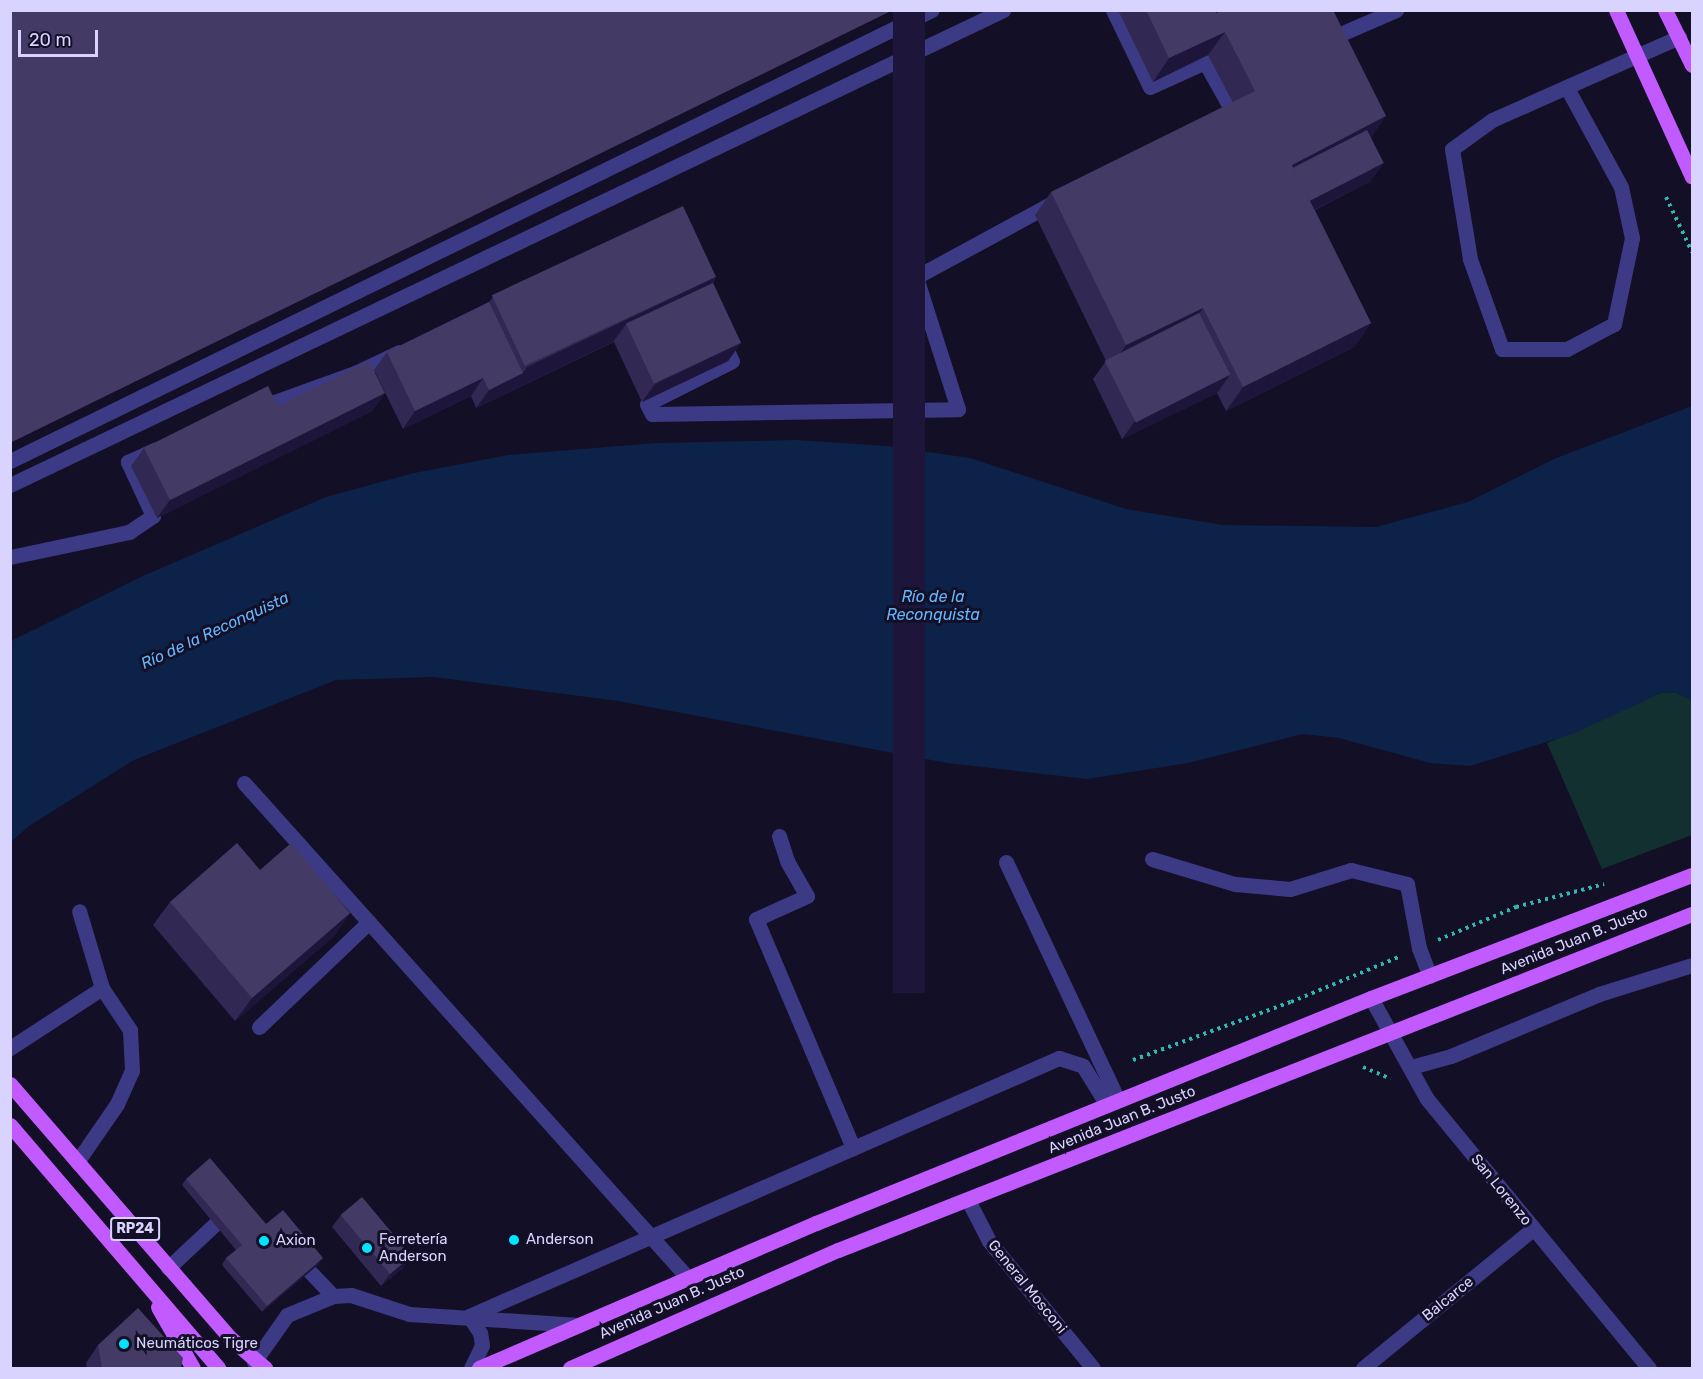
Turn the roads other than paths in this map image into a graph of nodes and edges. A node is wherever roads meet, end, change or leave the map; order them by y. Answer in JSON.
{"nodes":[{"id":1,"x":932,"y":10,"type":"edge"},
{"id":2,"x":1003,"y":10,"type":"edge"},
{"id":3,"x":1113,"y":10,"type":"edge"},
{"id":4,"x":1396,"y":10,"type":"edge"},
{"id":5,"x":1616,"y":10,"type":"edge"},
{"id":6,"x":1665,"y":10,"type":"edge"},
{"id":7,"x":1345,"y":32,"type":"edge"},
{"id":8,"x":1679,"y":37,"type":"junction"},
{"id":9,"x":1639,"y":57,"type":"junction"},
{"id":10,"x":1692,"y":65,"type":"edge"},
{"id":11,"x":1567,"y":88,"type":"junction"},
{"id":12,"x":1213,"y":124,"type":"edge"},
{"id":13,"x":1692,"y":177,"type":"edge"},
{"id":14,"x":1071,"y":194,"type":"edge"},
{"id":15,"x":712,"y":321,"type":"edge"},
{"id":16,"x":413,"y":344,"type":"edge"},
{"id":17,"x":245,"y":407,"type":"edge"},
{"id":18,"x":171,"y":442,"type":"edge"},
{"id":19,"x":10,"y":461,"type":"edge"},
{"id":20,"x":10,"y":485,"type":"edge"},
{"id":21,"x":10,"y":557,"type":"edge"},
{"id":22,"x":244,"y":783,"type":"dead end"},
{"id":23,"x":779,"y":836,"type":"dead end"},
{"id":24,"x":1152,"y":859,"type":"dead end"},
{"id":25,"x":1006,"y":862,"type":"dead end"},
{"id":26,"x":1692,"y":875,"type":"edge"},
{"id":27,"x":79,"y":911,"type":"dead end"},
{"id":28,"x":1692,"y":914,"type":"edge"},
{"id":29,"x":369,"y":922,"type":"junction"},
{"id":30,"x":1692,"y":965,"type":"edge"},
{"id":31,"x":1430,"y":976,"type":"junction"},
{"id":32,"x":102,"y":988,"type":"junction"},
{"id":33,"x":1371,"y":998,"type":"junction"},
{"id":34,"x":259,"y":1027,"type":"dead end"},
{"id":35,"x":1389,"y":1034,"type":"junction"},
{"id":36,"x":10,"y":1048,"type":"edge"},
{"id":37,"x":1411,"y":1067,"type":"junction"},
{"id":38,"x":10,"y":1084,"type":"edge"},
{"id":39,"x":1113,"y":1103,"type":"junction"},
{"id":40,"x":10,"y":1125,"type":"edge"},
{"id":41,"x":853,"y":1148,"type":"junction"},
{"id":42,"x":77,"y":1162,"type":"junction"},
{"id":43,"x":241,"y":1200,"type":"edge"},
{"id":44,"x":968,"y":1200,"type":"junction"},
{"id":45,"x":1533,"y":1229,"type":"junction"},
{"id":46,"x":652,"y":1236,"type":"junction"},
{"id":47,"x":287,"y":1248,"type":"edge"},
{"id":48,"x":168,"y":1268,"type":"junction"},
{"id":49,"x":688,"y":1278,"type":"junction"},
{"id":50,"x":151,"y":1291,"type":"junction"},
{"id":51,"x":333,"y":1296,"type":"junction"},
{"id":52,"x":469,"y":1316,"type":"junction"},
{"id":53,"x":579,"y":1325,"type":"junction"},
{"id":54,"x":597,"y":1356,"type":"junction"},
{"id":55,"x":260,"y":1365,"type":"edge"},
{"id":56,"x":193,"y":1368,"type":"edge"},
{"id":57,"x":218,"y":1368,"type":"edge"},
{"id":58,"x":471,"y":1368,"type":"edge"},
{"id":59,"x":479,"y":1368,"type":"edge"},
{"id":60,"x":570,"y":1368,"type":"edge"},
{"id":61,"x":577,"y":1368,"type":"edge"},
{"id":62,"x":1093,"y":1368,"type":"edge"},
{"id":63,"x":1362,"y":1368,"type":"edge"},
{"id":64,"x":1649,"y":1368,"type":"edge"}],
"edges":[{"from":1,"to":19,"type":"street"},
{"from":2,"to":20,"type":"street"},
{"from":3,"to":12,"type":"street"},
{"from":4,"to":7,"type":"street"},
{"from":5,"to":9,"type":"main road"},
{"from":6,"to":8,"type":"main road"},
{"from":8,"to":9,"type":"street"},
{"from":8,"to":10,"type":"main road"},
{"from":9,"to":11,"type":"street"},
{"from":9,"to":13,"type":"main road"},
{"from":11,"to":11,"type":"street"},
{"from":14,"to":15,"type":"street"},
{"from":16,"to":17,"type":"street"},
{"from":18,"to":21,"type":"street"},
{"from":22,"to":29,"type":"street"},
{"from":23,"to":41,"type":"street"},
{"from":24,"to":31,"type":"street"},
{"from":25,"to":39,"type":"street"},
{"from":26,"to":31,"type":"main road","name":"Avenida Juan B. Justo"},
{"from":27,"to":32,"type":"street"},
{"from":28,"to":35,"type":"main road","name":"Avenida Juan B. Justo"},
{"from":29,"to":34,"type":"street"},
{"from":29,"to":46,"type":"street"},
{"from":30,"to":37,"type":"street"},
{"from":31,"to":33,"type":"main road","name":"Avenida Juan B. Justo"},
{"from":32,"to":36,"type":"street"},
{"from":32,"to":42,"type":"street"},
{"from":33,"to":35,"type":"street","name":"San Lorenzo"},
{"from":33,"to":39,"type":"main road","name":"Avenida Juan B. Justo"},
{"from":35,"to":37,"type":"street","name":"San Lorenzo"},
{"from":35,"to":44,"type":"main road","name":"Avenida Juan B. Justo"},
{"from":37,"to":45,"type":"street","name":"San Lorenzo"},
{"from":38,"to":42,"type":"main road","number":"RP24"},
{"from":39,"to":41,"type":"street"},
{"from":39,"to":49,"type":"main road","name":"Avenida Juan B. Justo"},
{"from":40,"to":50,"type":"main road","number":"RP24"},
{"from":41,"to":46,"type":"street"},
{"from":42,"to":48,"type":"main road","number":"RP24"},
{"from":43,"to":48,"type":"street"},
{"from":44,"to":54,"type":"main road","name":"Avenida Juan B. Justo"},
{"from":44,"to":62,"type":"street","name":"General Mosconi"},
{"from":45,"to":63,"type":"street","name":"Balcarce"},
{"from":45,"to":64,"type":"street","name":"San Lorenzo"},
{"from":46,"to":49,"type":"street"},
{"from":46,"to":52,"type":"street"},
{"from":47,"to":51,"type":"street"},
{"from":48,"to":55,"type":"main road","number":"RP24"},
{"from":49,"to":53,"type":"main road","name":"Avenida Juan B. Justo"},
{"from":50,"to":56,"type":"main road"},
{"from":50,"to":57,"type":"main road","number":"RP24"},
{"from":51,"to":52,"type":"street"},
{"from":51,"to":55,"type":"street"},
{"from":52,"to":53,"type":"street"},
{"from":52,"to":58,"type":"street"},
{"from":53,"to":59,"type":"main road","name":"Avenida Juan B. Justo"},
{"from":54,"to":60,"type":"main road","name":"Avenida Juan B. Justo"},
{"from":54,"to":61,"type":"street"}]}
